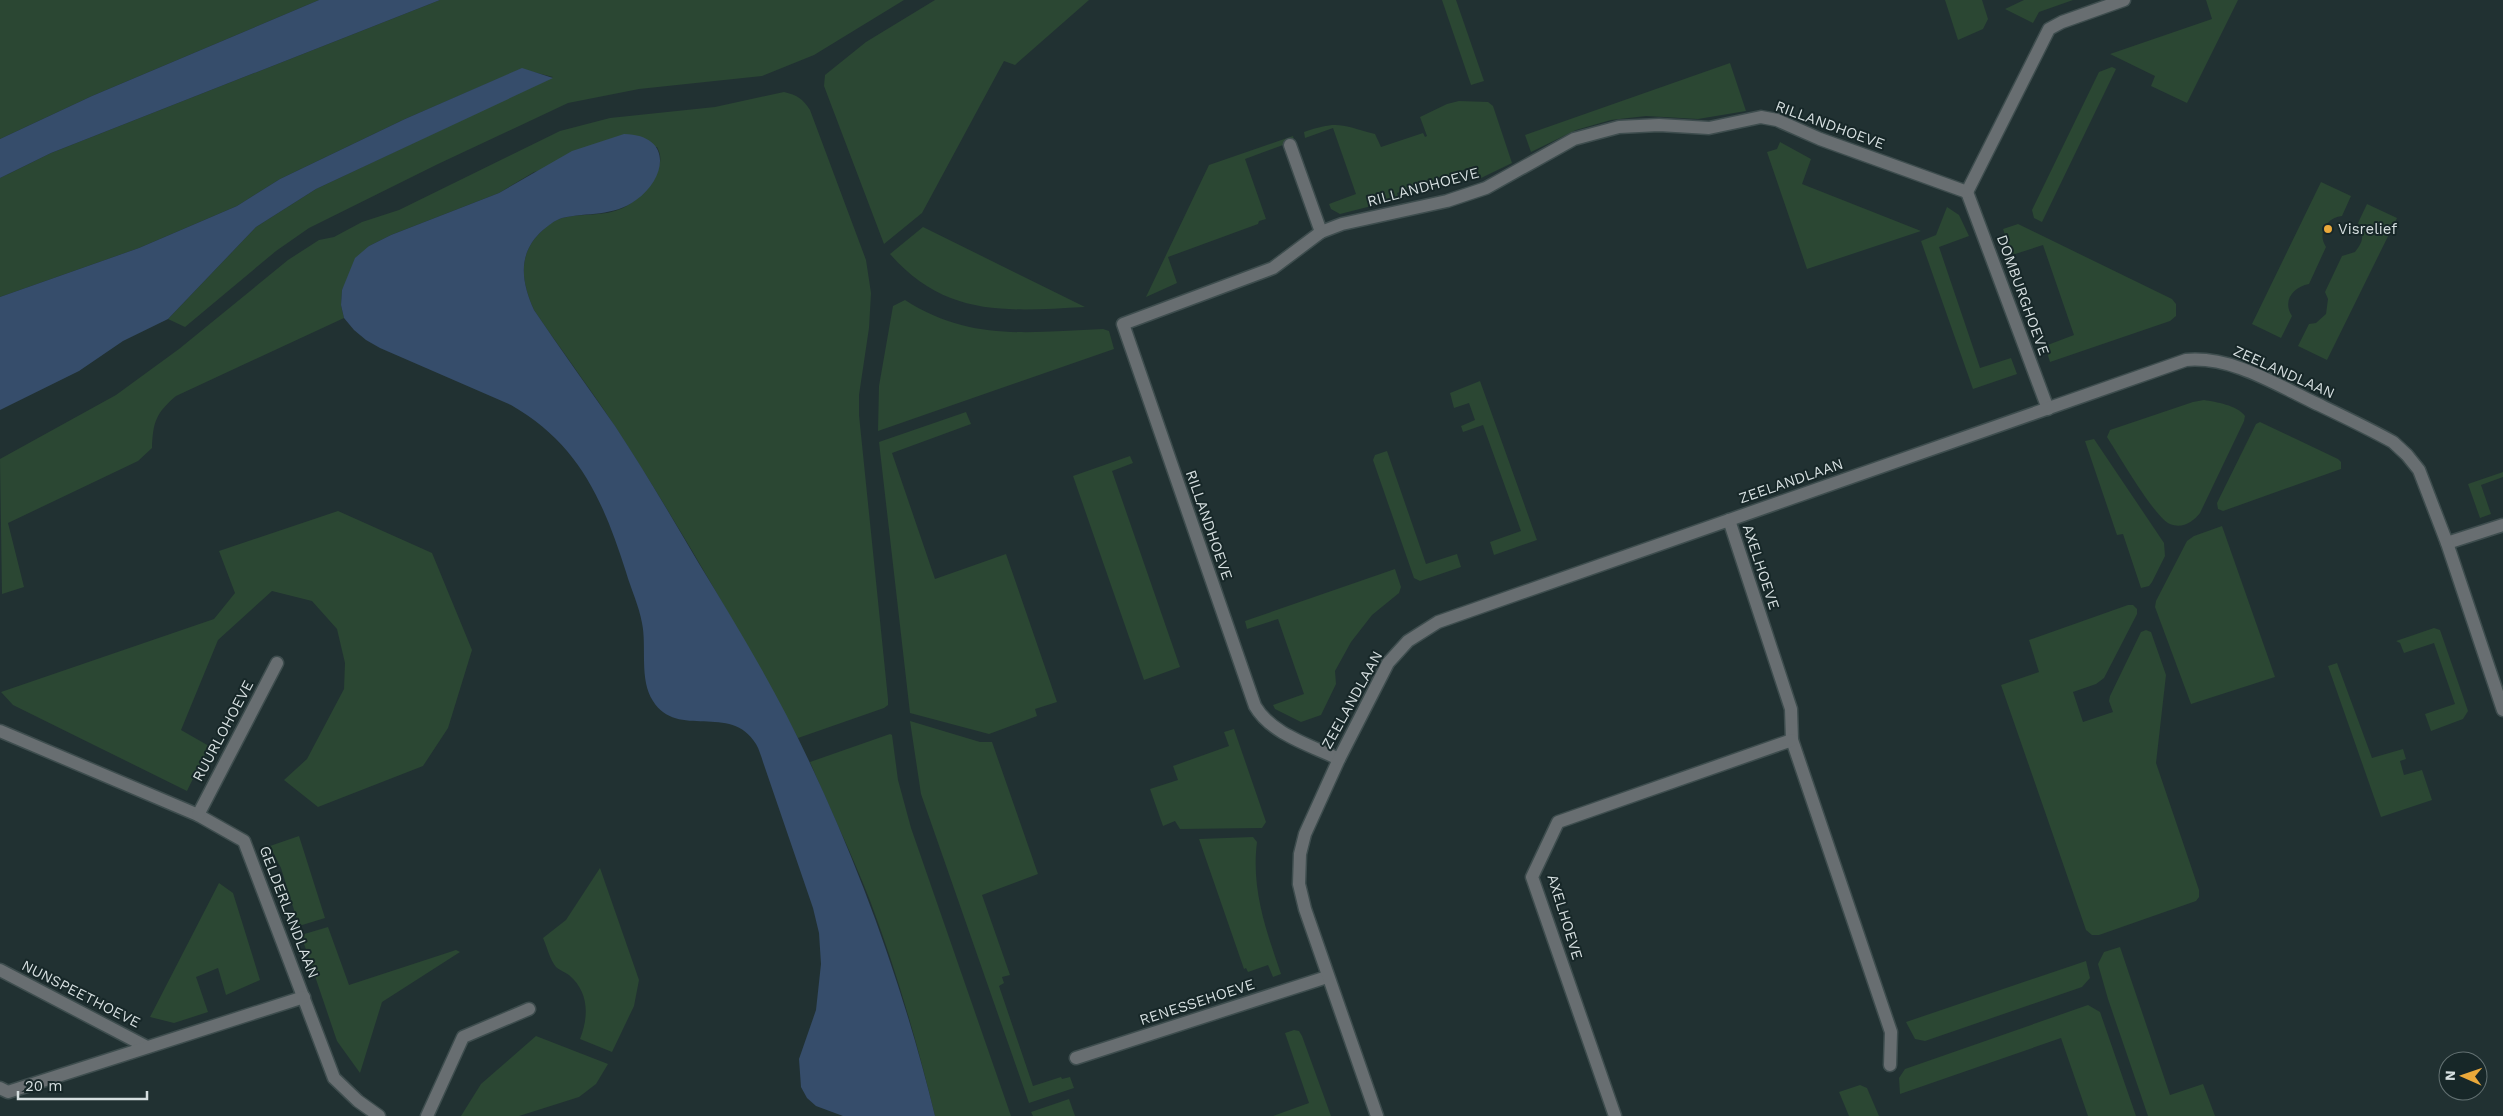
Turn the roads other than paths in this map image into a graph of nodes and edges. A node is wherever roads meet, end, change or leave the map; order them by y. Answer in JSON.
{"nodes":[{"id":1,"x":2124,"y":0,"type":"edge"},
{"id":2,"x":1290,"y":145,"type":"dead end"},
{"id":3,"x":1967,"y":192,"type":"junction"},
{"id":4,"x":1320,"y":232,"type":"junction"},
{"id":5,"x":2048,"y":409,"type":"junction"},
{"id":6,"x":1729,"y":520,"type":"junction"},
{"id":7,"x":2503,"y":525,"type":"edge"},
{"id":8,"x":2447,"y":543,"type":"junction"},
{"id":9,"x":277,"y":663,"type":"dead end"},
{"id":10,"x":2503,"y":710,"type":"edge"},
{"id":11,"x":0,"y":731,"type":"edge"},
{"id":12,"x":1792,"y":740,"type":"junction"},
{"id":13,"x":1339,"y":759,"type":"junction"},
{"id":14,"x":198,"y":815,"type":"junction"},
{"id":15,"x":0,"y":970,"type":"edge"},
{"id":16,"x":1327,"y":977,"type":"junction"},
{"id":17,"x":304,"y":997,"type":"junction"},
{"id":18,"x":529,"y":1009,"type":"dead end"},
{"id":19,"x":146,"y":1046,"type":"junction"},
{"id":20,"x":1076,"y":1058,"type":"dead end"},
{"id":21,"x":1890,"y":1066,"type":"dead end"},
{"id":22,"x":0,"y":1088,"type":"edge"},
{"id":23,"x":378,"y":1116,"type":"edge"},
{"id":24,"x":427,"y":1116,"type":"edge"},
{"id":25,"x":1377,"y":1116,"type":"edge"},
{"id":26,"x":1616,"y":1116,"type":"edge"}],
"edges":[{"from":1,"to":3,"type":"street"},
{"from":2,"to":4,"type":"street"},
{"from":3,"to":4,"type":"street","name":"RILLANDHOEVE"},
{"from":3,"to":5,"type":"street","name":"DOMBURGHOEVE"},
{"from":4,"to":13,"type":"street","name":"RILLANDHOEVE"},
{"from":5,"to":6,"type":"street","name":"ZEELANDLAAN"},
{"from":5,"to":8,"type":"street","name":"ZEELANDLAAN"},
{"from":6,"to":12,"type":"street","name":"AXELHOEVE"},
{"from":6,"to":13,"type":"street","name":"ZEELANDLAAN"},
{"from":7,"to":8,"type":"street"},
{"from":8,"to":10,"type":"street","name":"ZEELANDLAAN"},
{"from":9,"to":14,"type":"street","name":"RUURLOHOEVE"},
{"from":11,"to":14,"type":"street","name":"GELDERLANDLAAN"},
{"from":12,"to":21,"type":"street","name":"AXELHOEVE"},
{"from":12,"to":26,"type":"street","name":"AXELHOEVE"},
{"from":13,"to":16,"type":"street","name":"ZEELANDLAAN"},
{"from":14,"to":17,"type":"street","name":"GELDERLANDLAAN"},
{"from":15,"to":19,"type":"street","name":"NUNSPEETHOEVE"},
{"from":16,"to":20,"type":"street","name":"RENESSEHOEVE"},
{"from":16,"to":25,"type":"street","name":"ZEELANDLAAN"},
{"from":17,"to":19,"type":"street","name":"NUNSPEETHOEVE"},
{"from":17,"to":23,"type":"street","name":"GELDERLANDLAAN"},
{"from":18,"to":24,"type":"street"},
{"from":19,"to":22,"type":"street","name":"NUNSPEETHOEVE"}]}
